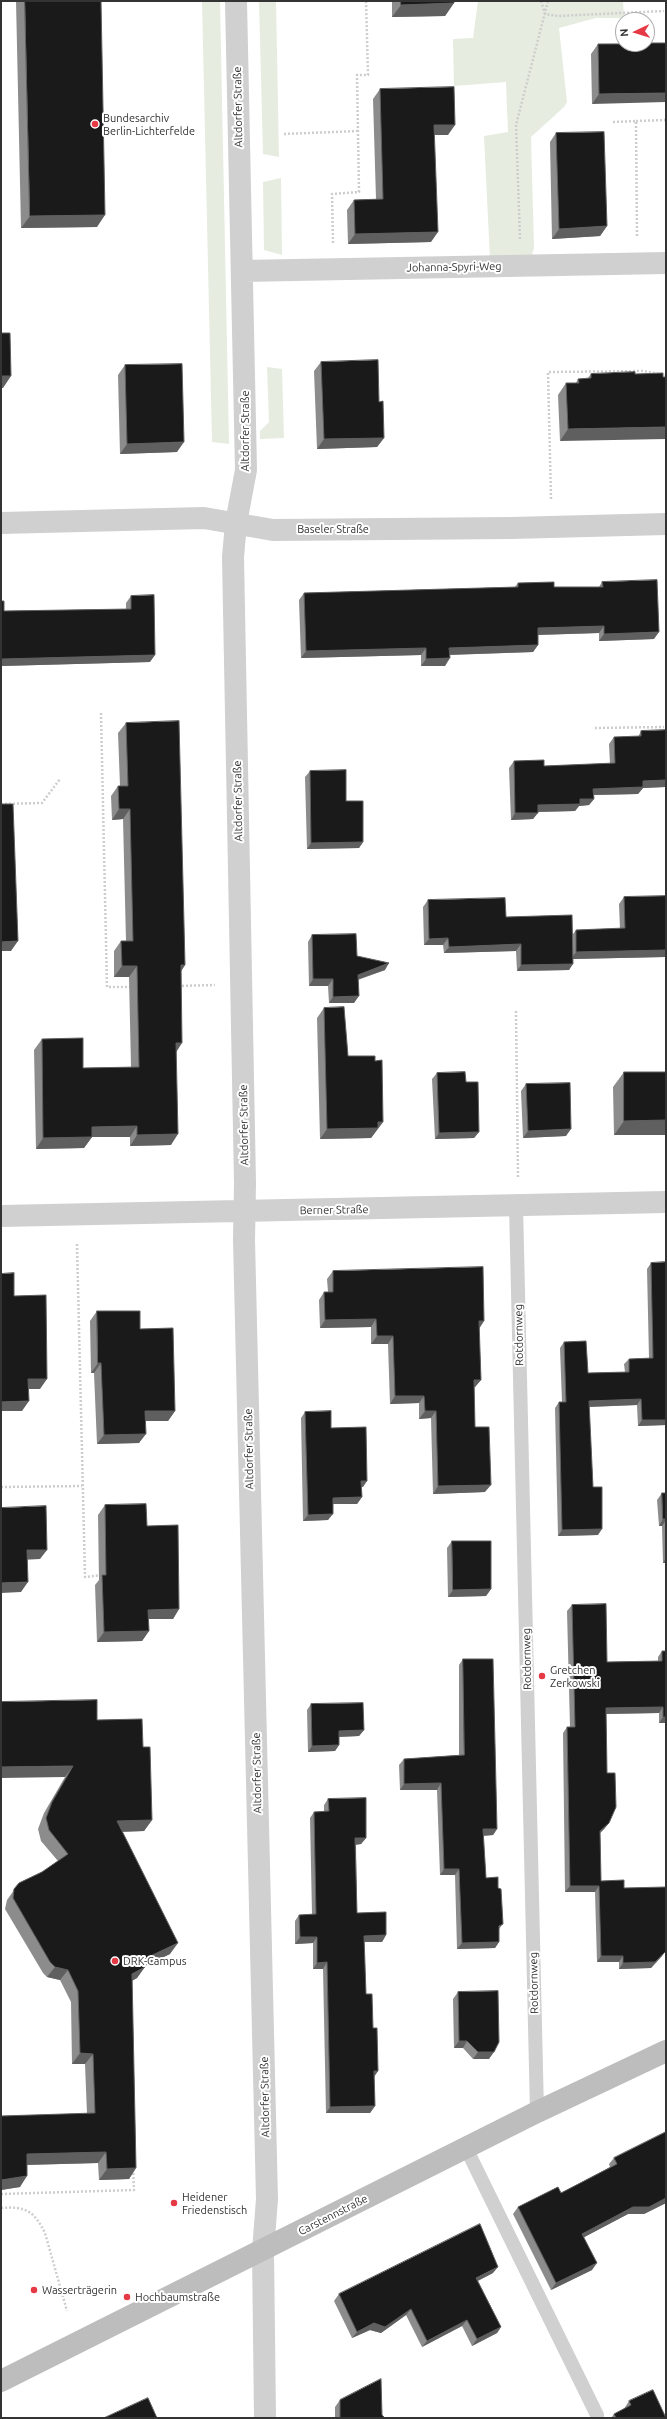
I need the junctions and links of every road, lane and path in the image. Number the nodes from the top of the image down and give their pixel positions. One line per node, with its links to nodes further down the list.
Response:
1 (236, 1): 16 (street, Altdorfer Straße)
2 (366, 1): 10 (path)
3 (541, 1): 6 (path)
4 (548, 1): 6 (path)
5 (664, 11): 6 (path)
6 (545, 14): 14 (path)
7 (666, 120): 8 (path)
8 (636, 121): 9 (path); 12 (path)
9 (613, 122)
10 (358, 131): 11 (path); 15 (path)
11 (284, 134)
12 (637, 263): 13 (street, Johanna-Spyri-Weg); 14 (street, Johanna-Spyri-Weg)
13 (666, 263)
14 (521, 266): 15 (street, Johanna-Spyri-Weg)
15 (333, 269): 16 (street, Johanna-Spyri-Weg)
16 (242, 271): 20 (street, Altdorfer Straße)
17 (666, 375): 18 (path)
18 (551, 499)
19 (1, 522): 20 (street, Baseler Straße)
20 (236, 523): 21 (street, Baseler Straße); 34 (street, Altdorfer Straße)
21 (666, 524)
22 (101, 713): 29 (path)
23 (664, 727): 24 (path)
24 (595, 728)
25 (60, 779): 26 (path)
26 (1, 804)
27 (216, 985): 28 (path)
28 (177, 986)
29 (138, 987)
30 (516, 1011): 31 (path)
31 (518, 1177)
32 (666, 1202): 33 (street, Berner Straße)
33 (516, 1205): 34 (street, Berner Straße); 41 (lane, Rotdornweg)
34 (244, 1212): 35 (street, Berner Straße); 46 (street, Altdorfer Straße)
35 (1, 1216)
36 (77, 1244): 37 (path)
37 (82, 1486): 38 (path); 39 (path)
38 (1, 1487)
39 (104, 1575)
40 (666, 2051): 41 (street, Carstennstraße)
41 (537, 2112): 42 (street, Carstennstraße)
42 (466, 2148): 46 (street, Carstennstraße); 49 (lane)
43 (133, 2166): 44 (path)
44 (1, 2194)
45 (1, 2208): 47 (path)
46 (263, 2251): 48 (street, Carstennstraße); 50 (street)
47 (67, 2311)
48 (1, 2381)
49 (597, 2415)
50 (265, 2418)

